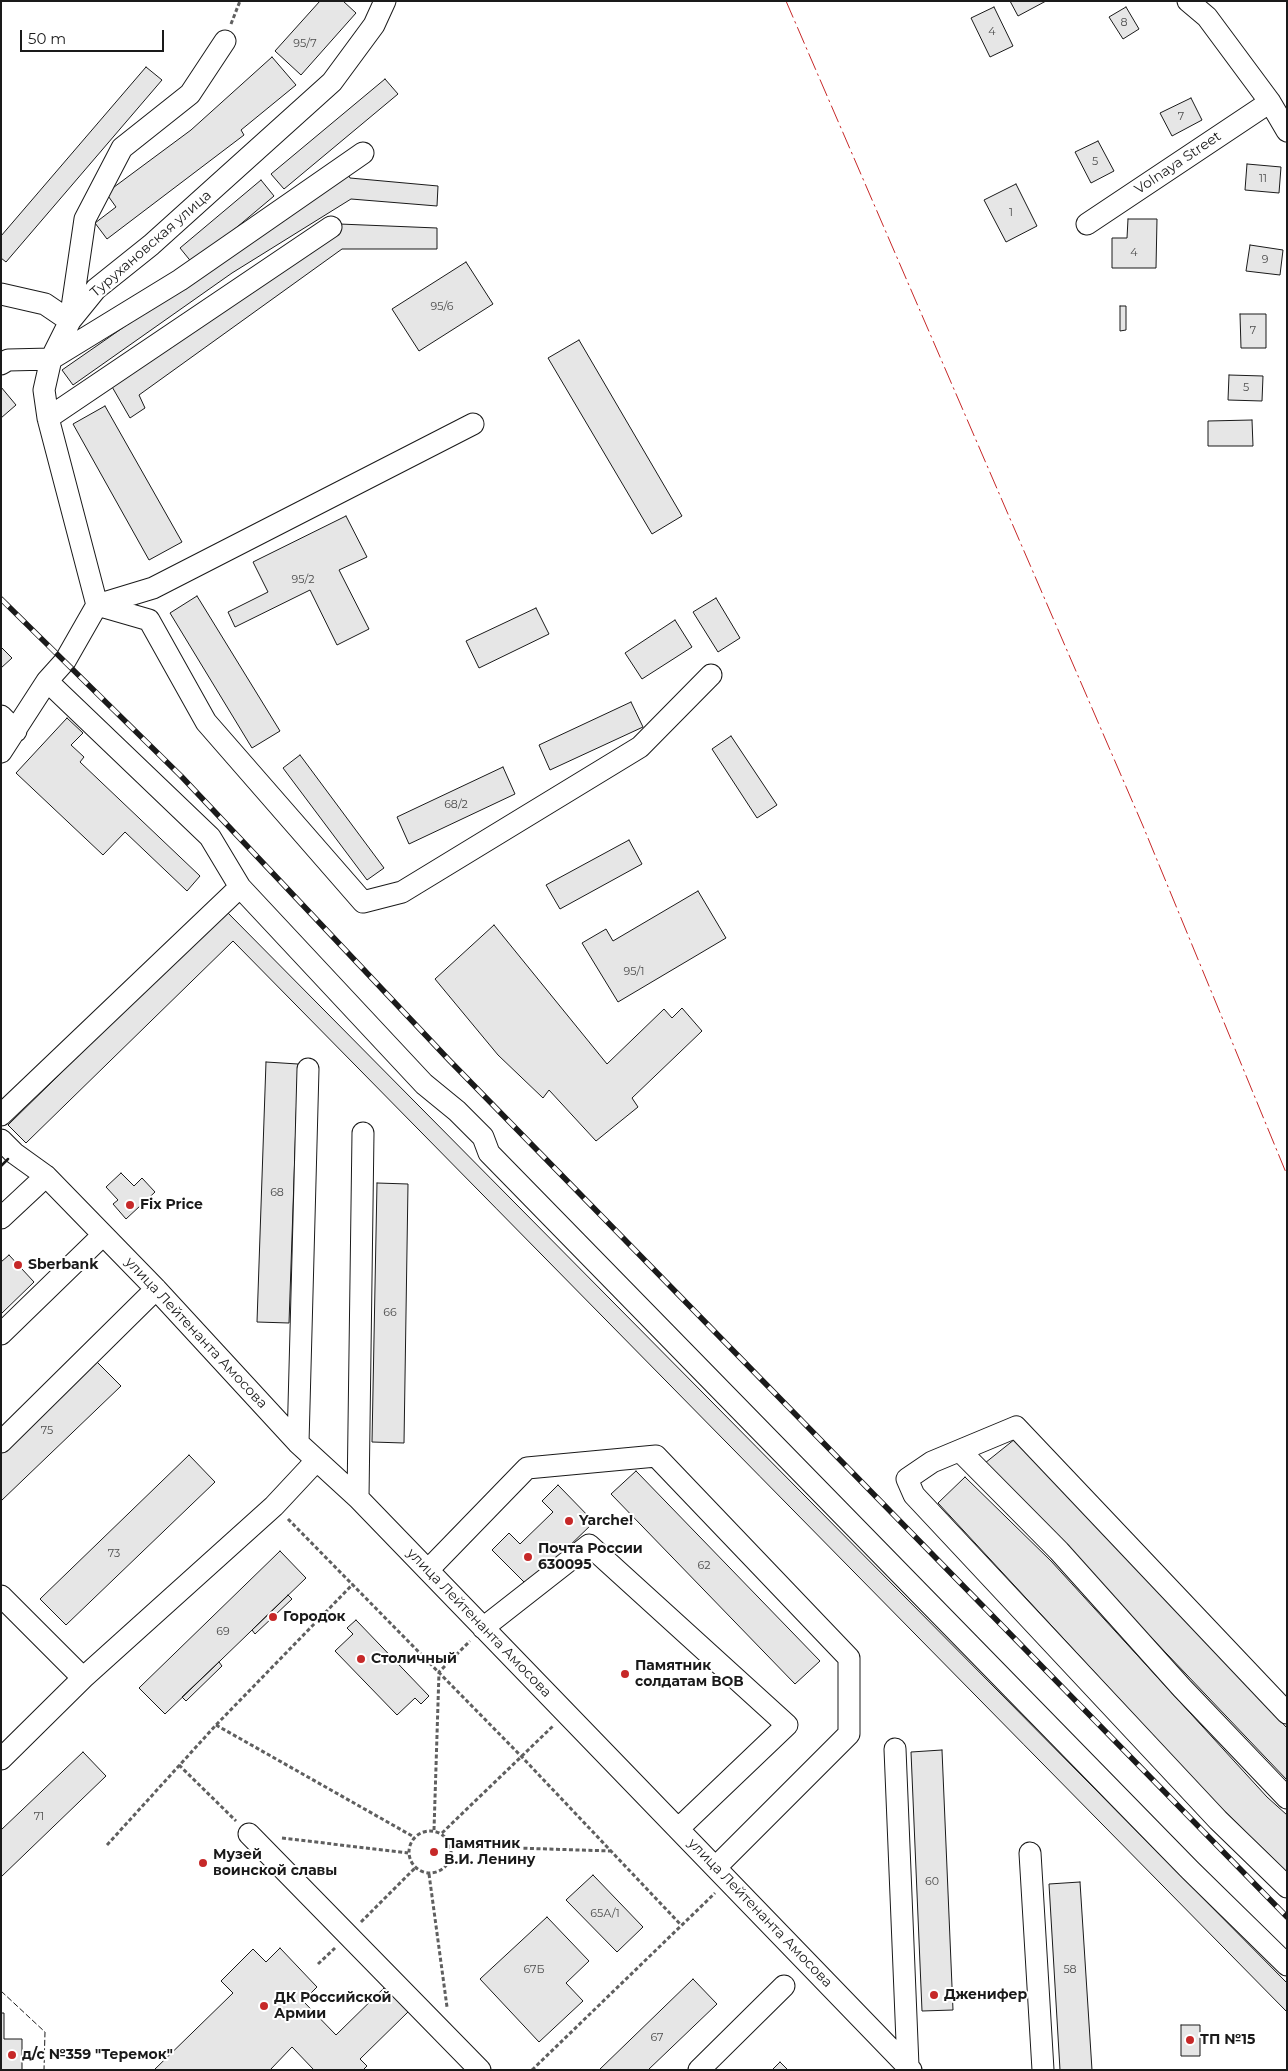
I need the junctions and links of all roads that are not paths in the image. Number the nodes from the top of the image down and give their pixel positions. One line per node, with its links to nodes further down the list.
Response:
1 (385, 1): 10 (street, Турухановская улица)
2 (1188, 1): 4 (street)
3 (225, 41): 10 (street)
4 (1270, 102): 5 (street); 7 (street, Volnaya Street)
5 (1287, 131)
6 (363, 153): 11 (street)
7 (1087, 224)
8 (331, 227): 13 (street)
9 (1, 294): 10 (street)
10 (70, 321): 11 (street, Турухановская улица)
11 (51, 359): 12 (street); 13 (street, Турухановская улица)
12 (1, 364)
13 (48, 418): 15 (street, Турухановская улица)
14 (473, 424): 15 (street)
15 (97, 605): 16 (street); 17 (street)
16 (711, 675)
17 (47, 681): 19 (street); 21 (street)
18 (1, 716): 19 (street)
19 (16, 731): 20 (street)
20 (1, 752)
21 (240, 887): 23 (street); 49 (street)
22 (308, 1069): 32 (street)
23 (1, 1115)
24 (363, 1134): 35 (street)
25 (1, 1140): 26 (street, улица Лейтенанта Амосова)
26 (46, 1176): 27 (street); 28 (street, улица Лейтенанта Амосова)
27 (1, 1218)
28 (103, 1234): 29 (street, улица Лейтенанта Амосова); 30 (street)
29 (156, 1289): 31 (street); 32 (street, улица Лейтенанта Амосова)
30 (1, 1334)
31 (1, 1442)
32 (298, 1443): 34 (street, улица Лейтенанта Амосова)
33 (960, 1451): 40 (street); 43 (street); 48 (street)
34 (316, 1461): 35 (street, улица Лейтенанта Амосова); 39 (street)
35 (358, 1498): 36 (street, улица Лейтенанта Амосова)
36 (428, 1570): 38 (street, улица Лейтенанта Амосова); 47 (street)
37 (1, 1596): 39 (street)
38 (483, 1628): 44 (street, улица Лейтенанта Амосова); 44 (street)
39 (83, 1678): 42 (street)
40 (1287, 1713)
41 (895, 1748): 51 (street)
42 (1, 1759)
43 (1287, 1798)
44 (678, 1829): 47 (street, улица Лейтенанта Амосова)
45 (249, 1834): 52 (street)
46 (1030, 1852): 54 (street)
47 (722, 1874): 51 (street, улица Лейтенанта Амосова)
48 (1287, 1887)
49 (1287, 1965)
50 (784, 1986): 53 (street)
51 (910, 2068)
52 (480, 2070)
53 (699, 2070)
54 (1043, 2070)

